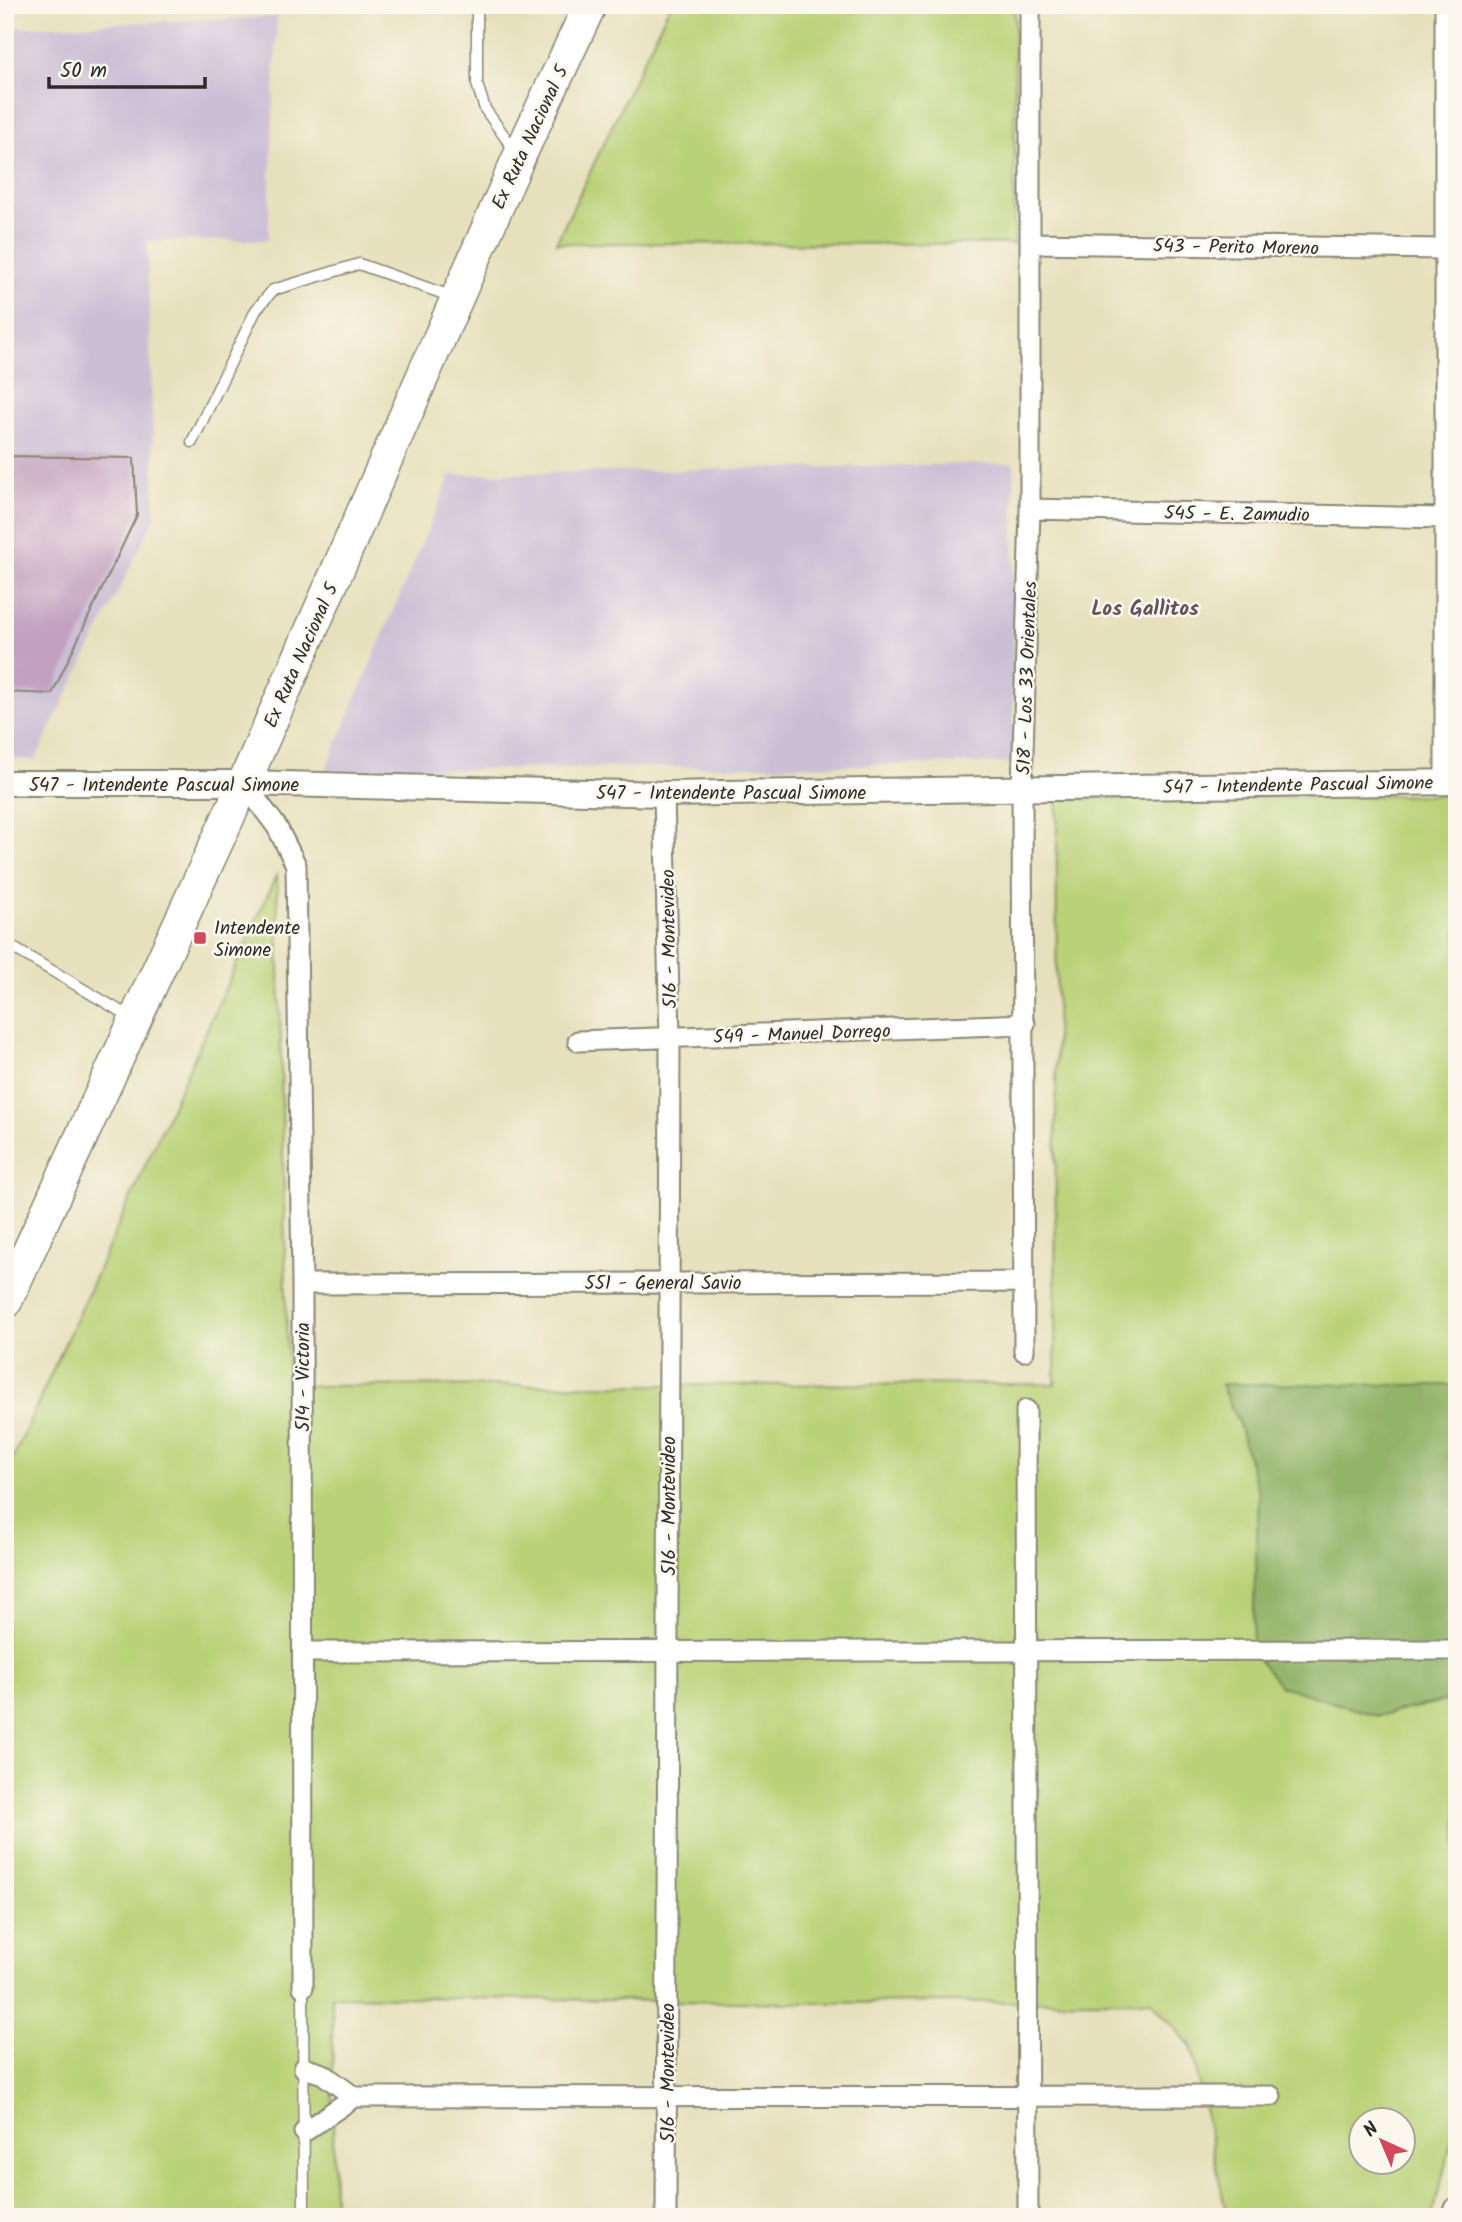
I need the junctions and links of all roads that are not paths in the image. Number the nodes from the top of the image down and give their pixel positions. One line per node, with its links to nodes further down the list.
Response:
1 (477, 5): 5 (lane)
2 (590, 5): 5 (main road, Ex Ruta Nacional 5)
3 (1030, 5): 6 (street, 518 - Los 33 Orientales)
4 (1445, 5): 7 (street)
5 (519, 157): 8 (main road, Ex Ruta Nacional 5)
6 (1030, 243): 7 (street, 543 - Perito Moreno); 10 (street, 518 - Los 33 Orientales)
7 (1443, 249): 11 (street)
8 (457, 298): 9 (lane); 14 (main road, Ex Ruta Nacional 5)
9 (192, 442)
10 (1030, 509): 11 (street, 545 - E. Zamudio); 15 (street, 518 - Los 33 Orientales)
11 (1444, 518): 12 (street)
12 (1451, 782): 15 (street, 547 - Intendente Pascual Simone)
13 (5, 783): 14 (street, 547 - Intendente Pascual Simone)
14 (244, 783): 16 (street, 547 - Intendente Pascual Simone); 18 (main road, Ex Ruta Nacional 5); 24 (street, 514 - Victoria)
15 (1023, 789): 16 (street, 547 - Intendente Pascual Simone); 19 (street, 518 - Los 33 Orientales)
16 (664, 794): 20 (street, 516 - Montevideo)
17 (5, 943): 18 (lane)
18 (135, 1020): 25 (main road, Ex Ruta Nacional 5)
19 (1025, 1024): 20 (street, 549 - Manuel Dorrego); 23 (street, 518 - Los 33 Orientales)
20 (670, 1038): 21 (street, 549 - Manuel Dorrego); 22 (street, 516 - Montevideo)
21 (578, 1041)
22 (669, 1282): 23 (street, 551 - General Savio); 24 (street, 551 - General Savio); 29 (street, 516 - Montevideo)
23 (1023, 1282): 26 (street, 518 - Los 33 Orientales)
24 (302, 1284): 31 (street, 514 - Victoria)
25 (5, 1303)
26 (1024, 1351)
27 (1026, 1410): 30 (street)
28 (1457, 1650): 30 (street)
29 (668, 1651): 30 (street); 31 (street); 37 (street, 516 - Montevideo)
30 (1027, 1651): 34 (street)
31 (303, 1652): 32 (street, 514 - Victoria)
32 (303, 1987): 33 (lane)
33 (303, 2068): 36 (street); 38 (lane)
34 (1028, 2096): 35 (street); 37 (street); 42 (street)
35 (1271, 2096)
36 (354, 2097): 37 (street); 38 (street)
37 (667, 2097): 41 (street, 516 - Montevideo)
38 (304, 2132): 40 (lane)
39 (1457, 2210): 43 (street)
40 (304, 2217)
41 (667, 2217)
42 (1028, 2217)
43 (1455, 2217)

